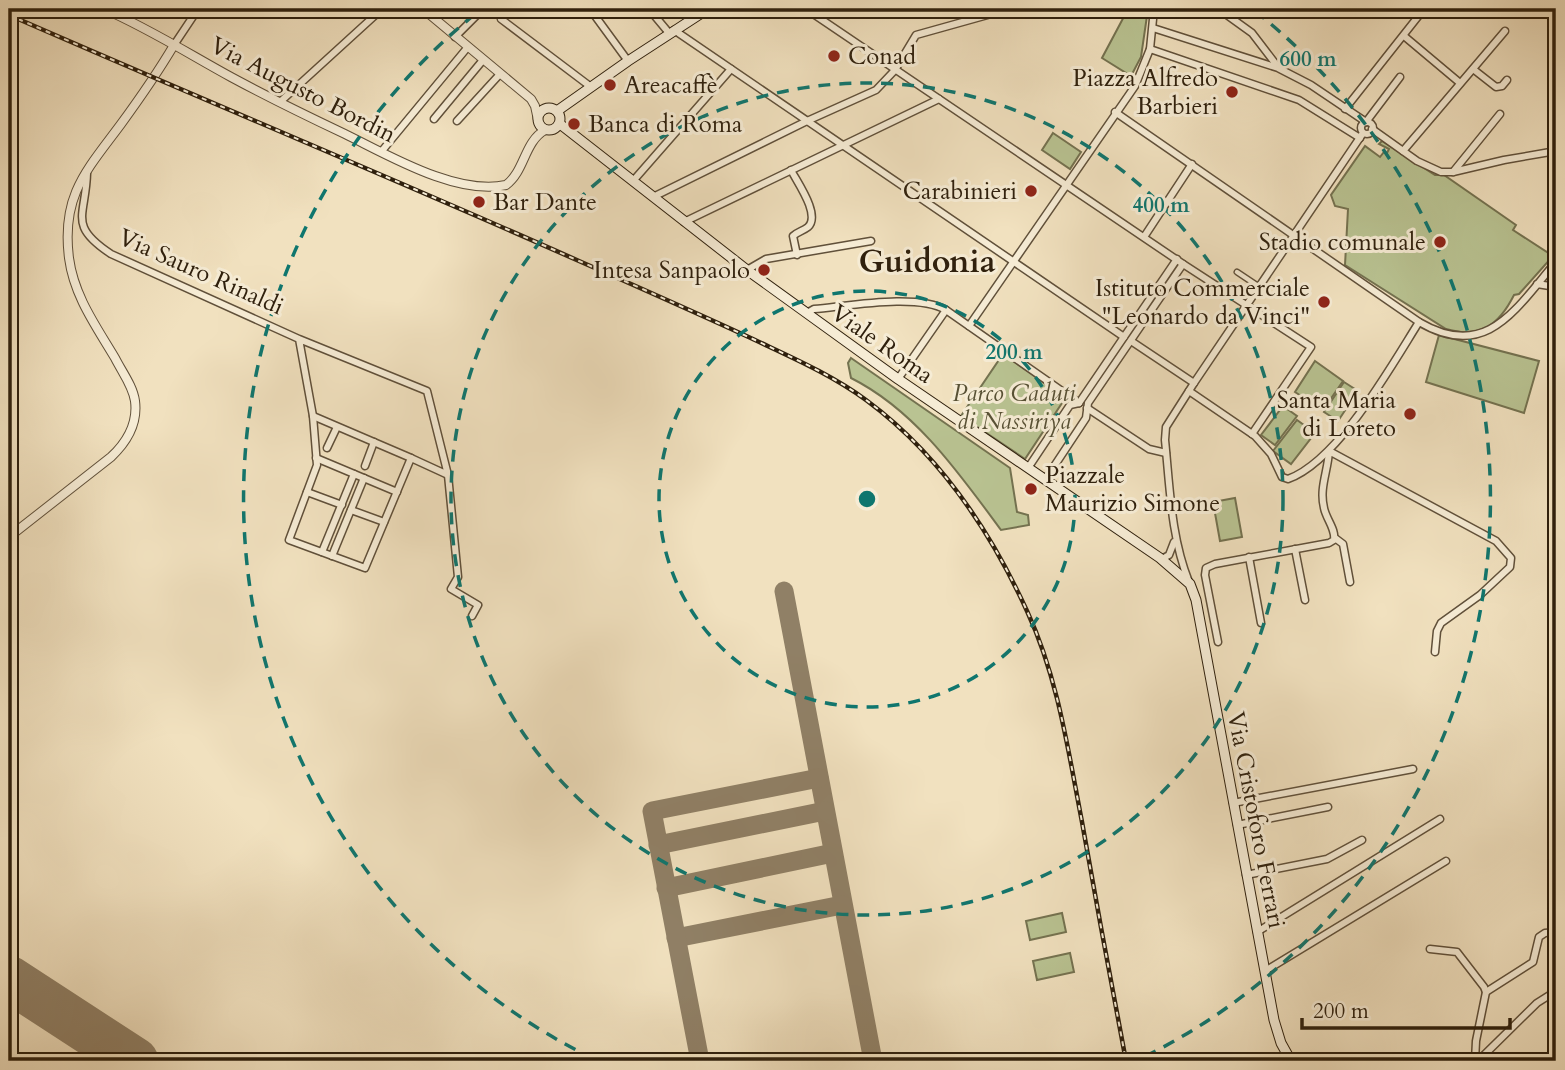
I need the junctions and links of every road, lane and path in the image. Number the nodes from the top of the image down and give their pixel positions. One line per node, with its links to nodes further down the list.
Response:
1 (104, 9): 20 (street, Via Augusto Bordin)
2 (198, 9): 20 (street)
3 (382, 9): 35 (street)
4 (423, 9): 19 (street)
5 (483, 9): 19 (street)
6 (590, 9): 24 (street)
7 (649, 9): 16 (street)
8 (708, 9): 16 (main road)
9 (806, 9): 28 (street)
10 (1009, 9): 28 (street)
11 (1154, 9): 15 (street)
12 (1245, 9): 25 (street)
13 (1424, 9): 18 (street)
14 (500, 19): 33 (street)
15 (1153, 28): 22 (street); 25 (street)
16 (672, 31): 24 (main road); 26 (street)
17 (1505, 32): 27 (street)
18 (1404, 36): 32 (street); 36 (street)
19 (455, 37): 21 (street)
20 (174, 45): 35 (street, Via Augusto Bordin); 55 (street)
21 (467, 48): 23 (street); 53 (street)
22 (1150, 49): 38 (street); 48 (street)
23 (483, 60): 29 (street); 40 (street)
24 (628, 61): 33 (main road)
25 (1278, 68): 36 (street)
26 (731, 69): 43 (street); 58 (street)
27 (1473, 69): 31 (street); 32 (street)
28 (895, 70): 34 (street); 43 (street)
29 (500, 74): 41 (street); 42 (street)
30 (1400, 77): 44 (street)
31 (1507, 80)
32 (1460, 83): 51 (street)
33 (591, 87): 37 (main road)
34 (939, 99): 50 (street); 59 (street)
35 (280, 102): 53 (street, Via Augusto Bordin)
36 (1345, 108): 44 (street)
37 (558, 111): 42 (main road); 45 (main road)
38 (1115, 112): 54 (street); 59 (street)
39 (1500, 114): 57 (street)
40 (434, 119)
41 (457, 121)
42 (538, 121): 47 (main road); 49 (street)
43 (807, 121): 50 (street); 60 (street)
44 (1366, 122): 46 (street); 48 (street)
45 (560, 124): 47 (main road); 58 (main road, Viale Roma)
46 (1372, 129): 48 (street); 51 (street)
47 (545, 130): 49 (street)
48 (1362, 135): 62 (street)
49 (536, 136): 53 (street, Via Augusto Bordin)
50 (843, 145): 56 (street); 67 (street)
51 (1403, 150): 57 (street)
52 (1556, 151): 57 (street)
53 (381, 152)
54 (1192, 164): 62 (street); 63 (street)
55 (87, 168): 80 (street, Via Sauro Rinaldi); 107 (street)
56 (790, 170): 61 (street); 66 (street)
57 (1453, 172)
58 (633, 181): 60 (main road, Viale Roma)
59 (1067, 184): 63 (street); 67 (street)
60 (653, 197): 61 (main road, Viale Roma)
61 (684, 222): 70 (main road, Viale Roma)
62 (1293, 235): 73 (street); 78 (street)
63 (1144, 237): 68 (street)
64 (871, 241): 66 (street)
65 (1182, 252): 68 (street)
66 (797, 255): 70 (street)
67 (1014, 261): 79 (street); 81 (street)
68 (1179, 261): 75 (street); 81 (street)
69 (1556, 262): 72 (street)
70 (747, 270): 77 (main road, Viale Roma)
71 (1237, 272): 73 (street)
72 (1537, 284): 74 (street); 78 (street)
73 (1258, 286): 75 (street)
74 (1556, 287)
75 (1246, 305): 83 (street); 89 (street)
76 (946, 310): 77 (street); 79 (street); 82 (street)
77 (807, 313): 82 (main road, Viale Roma)
78 (1419, 322): 92 (street)
79 (969, 326): 85 (street)
80 (299, 339): 87 (street); 99 (street, Via Sauro Rinaldi)
81 (1128, 339): 83 (street); 85 (street); 86 (street)
82 (898, 379): 97 (main road, Viale Roma)
83 (1194, 383): 84 (street)
84 (1189, 391): 89 (street); 93 (street)
85 (1079, 403): 97 (street)
86 (1087, 408): 93 (street); 101 (street)
87 (313, 416): 88 (street); 94 (street)
88 (337, 426): 90 (street); 91 (street)
89 (1252, 434): 92 (street)
90 (374, 442): 95 (street); 96 (street)
91 (327, 448)
92 (1329, 452): 109 (street); 121 (street)
93 (1166, 453): 108 (street)
94 (316, 458): 98 (street); 102 (street)
95 (411, 458): 99 (street); 103 (street)
96 (365, 466)
97 (1028, 467): 101 (main road, Viale Roma)
98 (354, 474): 100 (street); 104 (street)
99 (448, 475): 118 (street)
100 (364, 478): 103 (street); 105 (street)
101 (1045, 480): 114 (main road, Viale Roma)
102 (307, 492): 104 (street); 111 (street)
103 (397, 492): 106 (street)
104 (342, 505): 111 (street)
105 (351, 510): 106 (street); 112 (street)
106 (384, 522): 112 (street)
107 (9, 537)
108 (1175, 537): 114 (street); 116 (street)
109 (1335, 538): 110 (street); 115 (street)
110 (1295, 549): 113 (street); 117 (street)
111 (322, 552): 112 (street)
112 (332, 556)
113 (1250, 557): 119 (street); 120 (street)
114 (1162, 559): 116 (main road, Viale Roma)
115 (1350, 582)
116 (1190, 584): 123 (main road, Via Cristoforo Ferrari)
117 (1305, 600)
118 (472, 616)
119 (1261, 623)
120 (1218, 642)
121 (1435, 652)
122 (1413, 769): 123 (street)
123 (1233, 803): 126 (main road, Via Cristoforo Ferrari)
124 (1328, 807): 126 (street)
125 (1440, 818): 130 (street)
126 (1237, 825): 129 (main road, Via Cristoforo Ferrari)
127 (1362, 840): 129 (street)
128 (1446, 861): 133 (street)
129 (1246, 875): 130 (main road, Via Cristoforo Ferrari)
130 (1257, 932): 133 (main road, Via Cristoforo Ferrari)
131 (1556, 932): 135 (street)
132 (1430, 949): 135 (street)
133 (1265, 971): 136 (main road, Via Cristoforo Ferrari)
134 (1556, 991): 137 (street)
135 (1486, 992): 137 (street)
136 (1291, 1061)
137 (1476, 1061)

